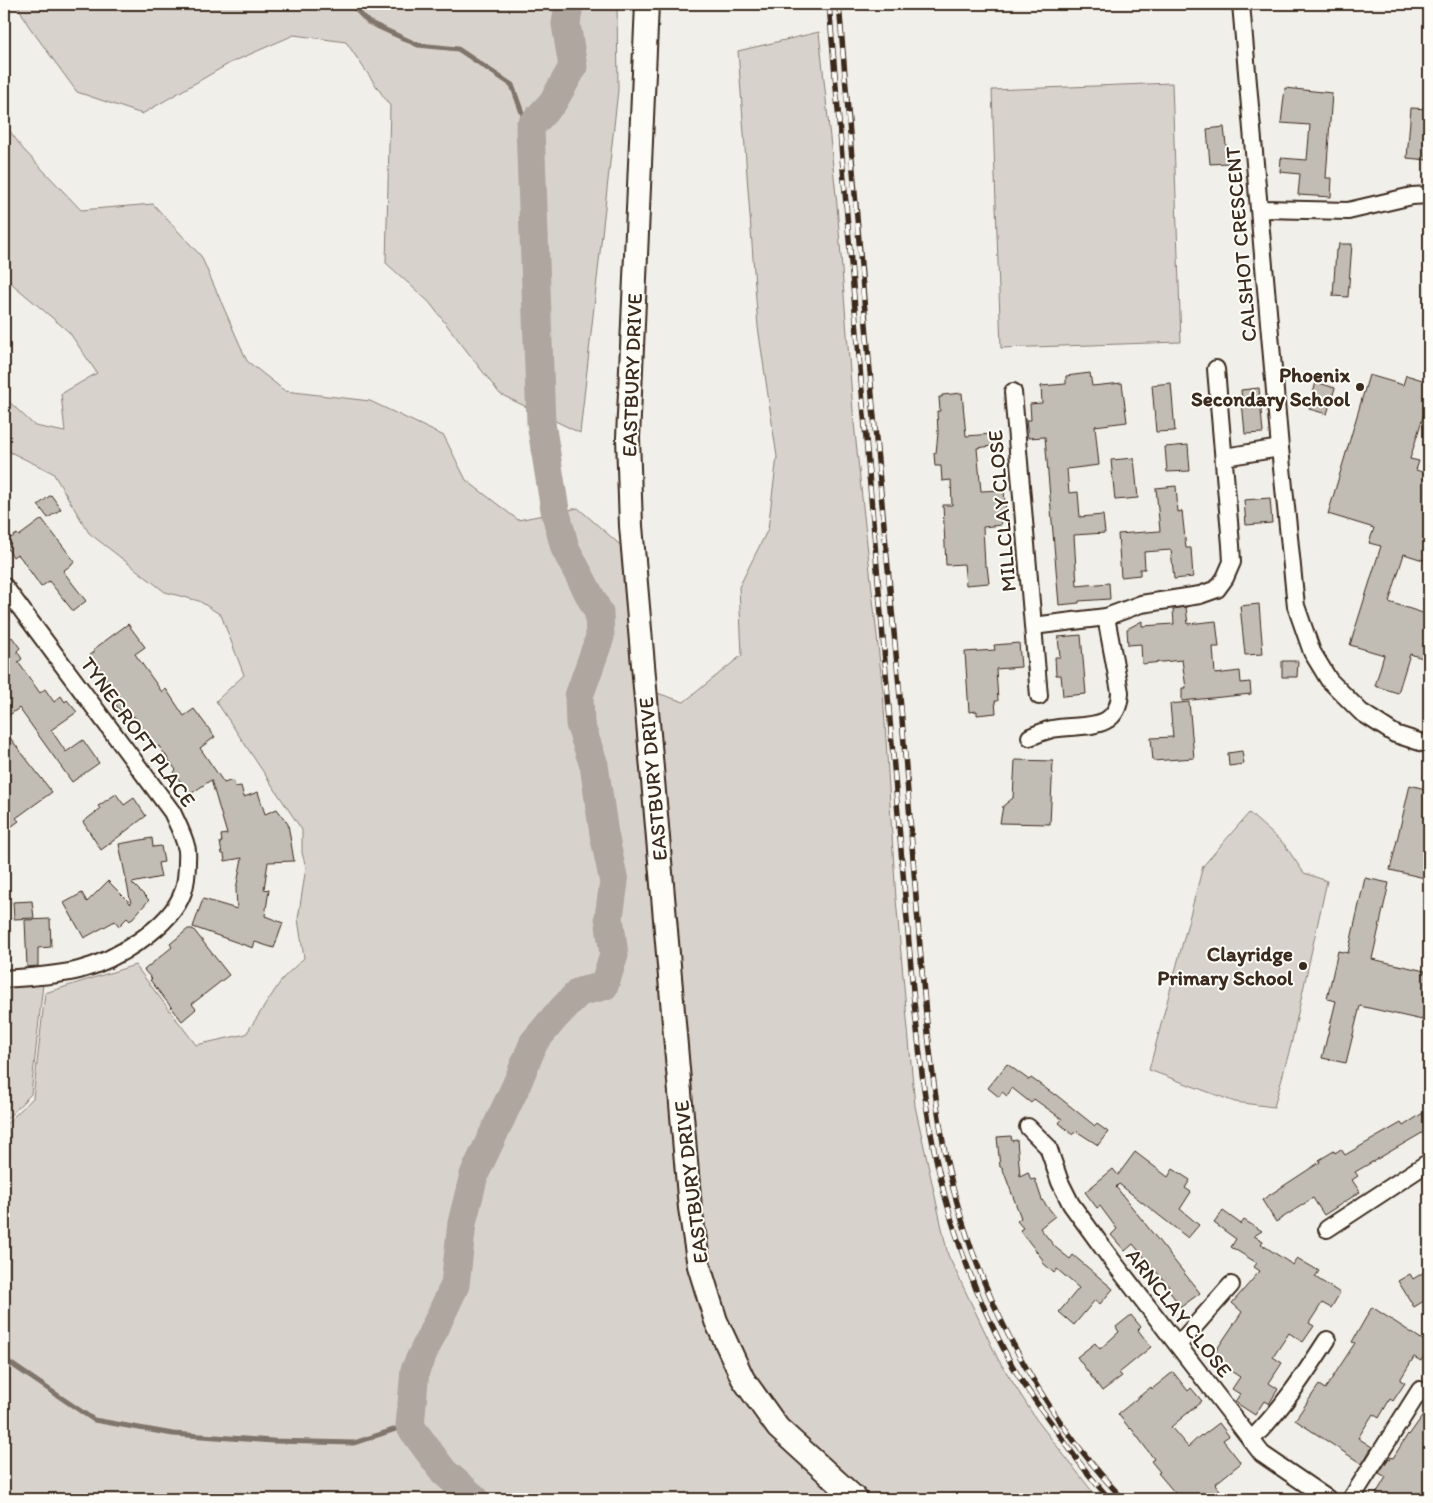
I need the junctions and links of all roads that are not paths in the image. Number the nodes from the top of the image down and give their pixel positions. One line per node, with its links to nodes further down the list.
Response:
1 (647, 4): 24 (street, EASTBURY DRIVE)
2 (1241, 4): 4 (street, CALSHOT CRESCENT)
3 (1429, 195): 4 (street)
4 (1260, 209): 7 (street, CALSHOT CRESCENT)
5 (1216, 369): 8 (street)
6 (1014, 392): 11 (street, MILLCLAY CLOSE)
7 (1280, 448): 8 (street); 14 (street, CALSHOT CRESCENT)
8 (1224, 457): 10 (street)
9 (4, 586): 15 (street, TYNECROFT PLACE)
10 (1106, 617): 11 (street); 13 (street)
11 (1033, 626): 12 (street, MILLCLAY CLOSE)
12 (1039, 696)
13 (1030, 737)
14 (1429, 745)
15 (4, 979)
16 (1028, 1127): 21 (street, ARNCLAY CLOSE)
17 (1429, 1162): 18 (street)
18 (1327, 1229)
19 (1231, 1285): 21 (street)
20 (1327, 1340): 23 (street)
21 (1178, 1345): 23 (street, ARNCLAY CLOSE)
22 (1420, 1390): 26 (street)
23 (1252, 1440): 25 (street, ARNCLAY CLOSE)
24 (856, 1499)
25 (1328, 1499)
26 (1351, 1499)

